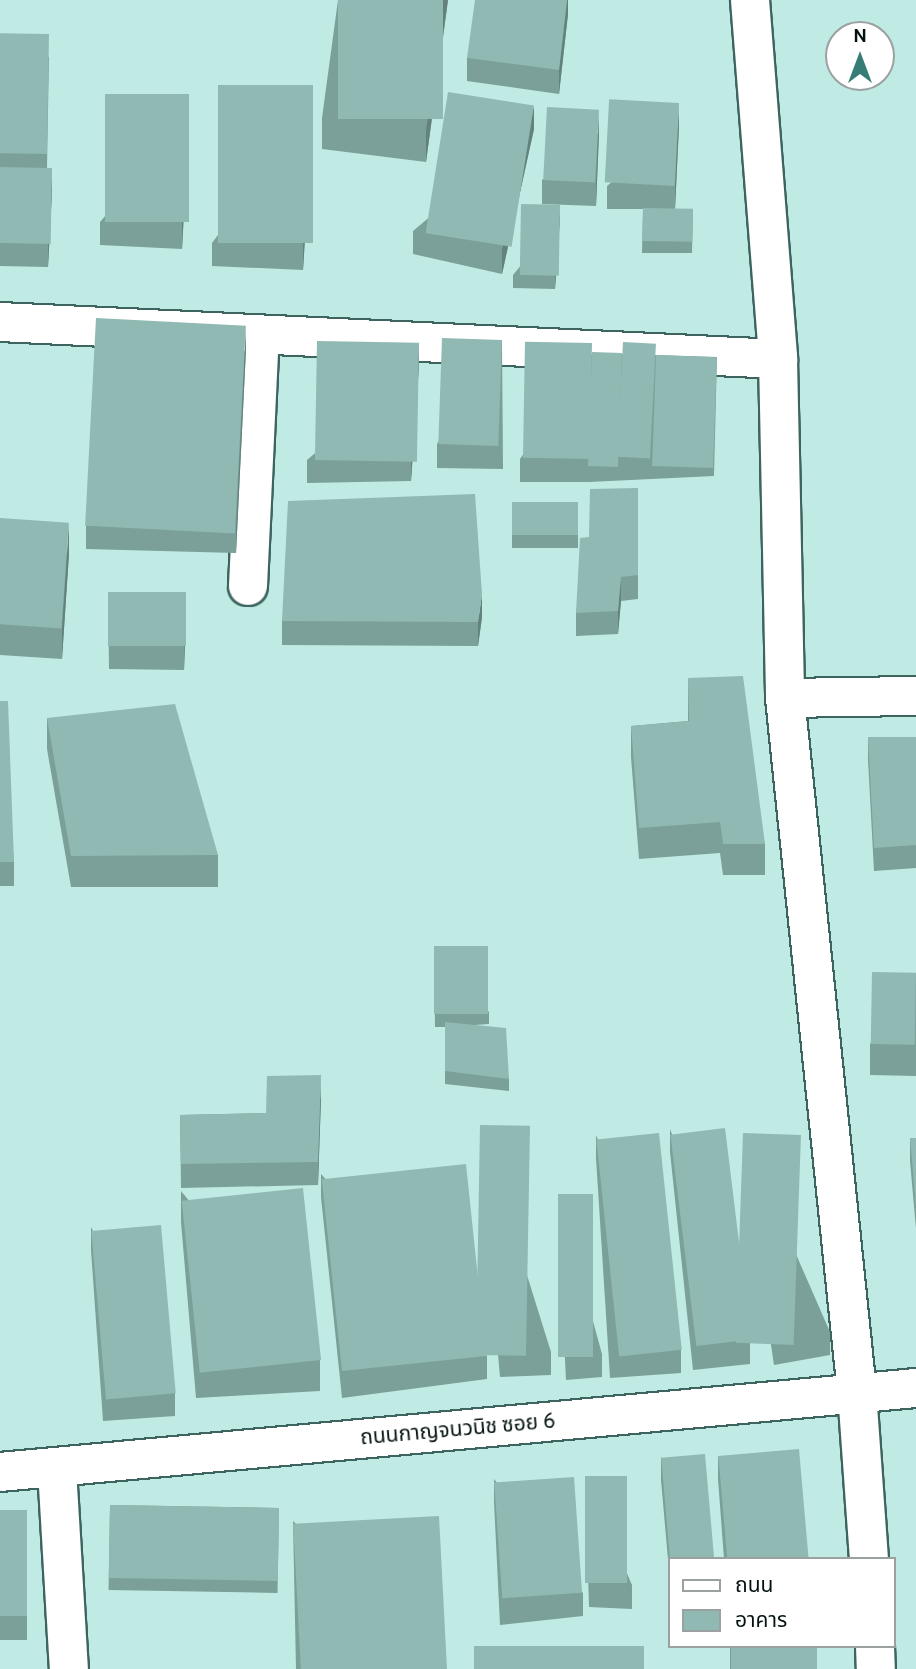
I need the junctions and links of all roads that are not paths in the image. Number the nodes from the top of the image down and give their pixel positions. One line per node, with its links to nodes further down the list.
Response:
1 (750, 0): 4 (street)
2 (0, 322): 3 (street)
3 (260, 335): 4 (street); 5 (street)
4 (778, 359): 7 (street)
5 (248, 586)
6 (916, 696): 7 (street)
7 (785, 698): 9 (street)
8 (916, 1388): 9 (street, ถนนกาญจนวนิช ซอย 6)
9 (857, 1392): 10 (street, ถนนกาญจนวนิช ซอย 6); 12 (street)
10 (57, 1469): 11 (street, ถนนกาญจนวนิช ซอย 6); 14 (street)
11 (0, 1472)
12 (869, 1557)
13 (875, 1648): 15 (street)
14 (69, 1669)
15 (876, 1669)

